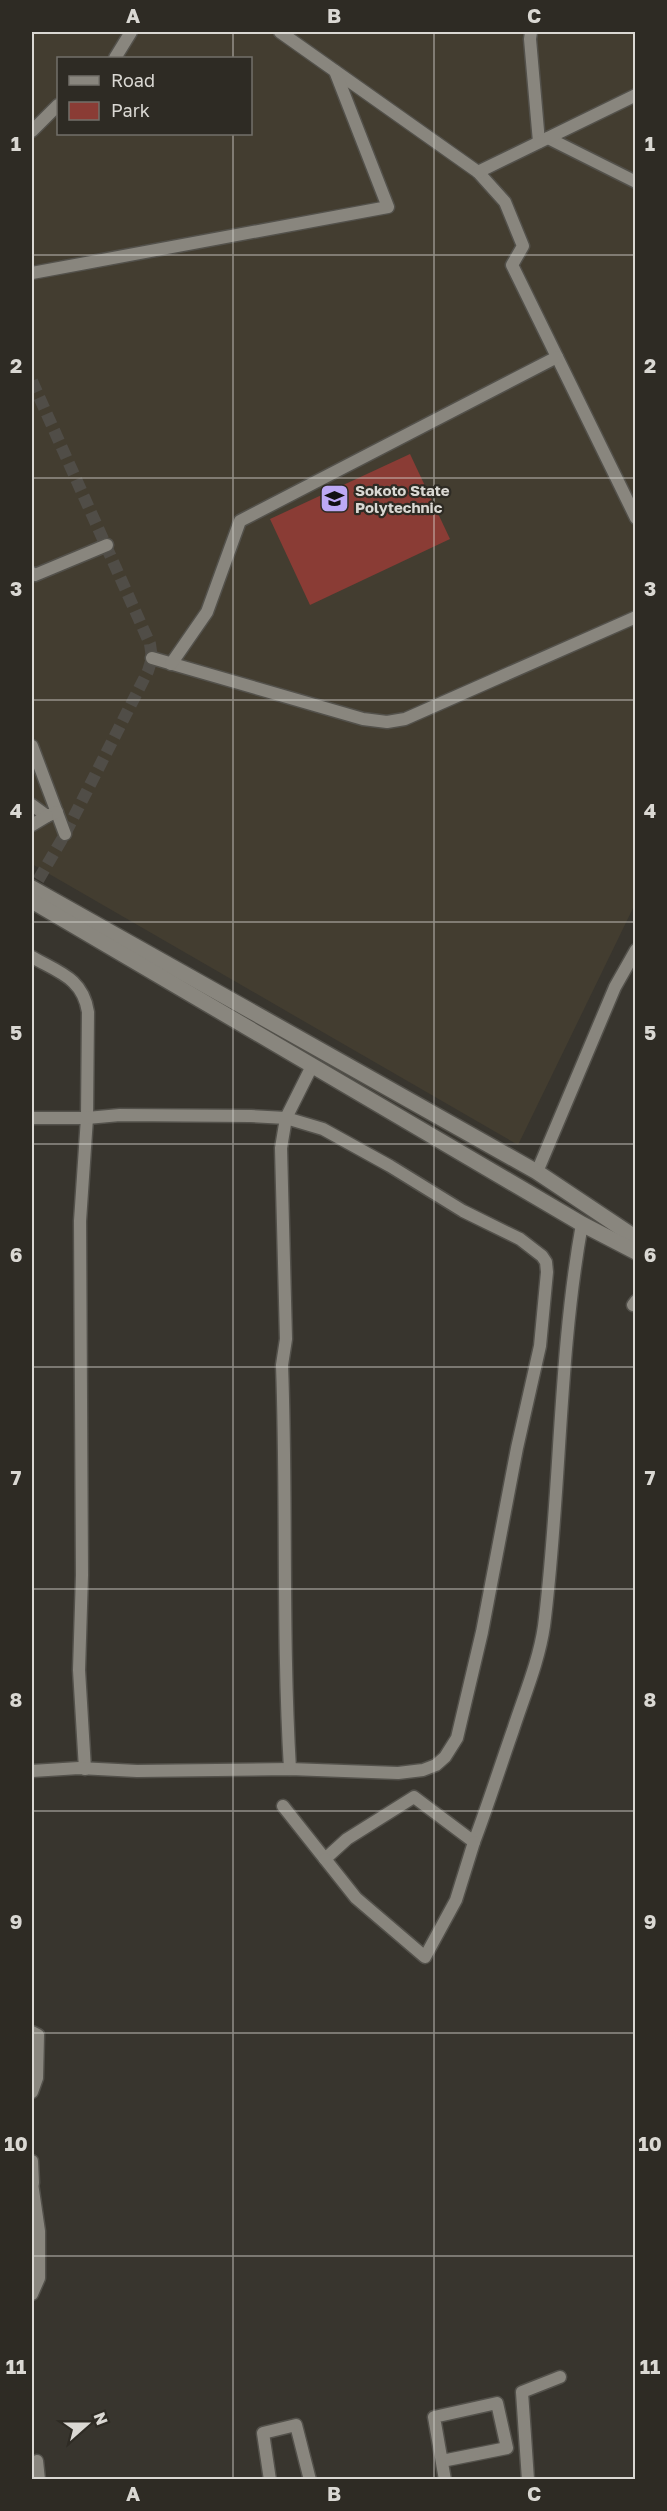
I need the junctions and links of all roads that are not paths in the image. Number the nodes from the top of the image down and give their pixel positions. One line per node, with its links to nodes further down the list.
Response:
1 (131, 32): 4 (street)
2 (280, 32): 5 (street)
3 (531, 32): 9 (street)
4 (116, 57)
5 (335, 71): 10 (street); 12 (street)
6 (636, 95): 9 (street)
7 (57, 106): 8 (street)
8 (32, 130)
9 (543, 140): 10 (street); 11 (street)
10 (478, 172): 13 (street)
11 (636, 182)
12 (32, 273)
13 (557, 357): 14 (street); 19 (street)
14 (636, 518)
15 (107, 545): 16 (street)
16 (32, 573)
17 (636, 616): 19 (street)
18 (152, 658): 19 (street)
19 (171, 663)
20 (32, 746): 22 (street)
21 (32, 805): 22 (street)
22 (52, 814): 23 (street); 24 (street)
23 (32, 825)
24 (65, 834)
25 (32, 888): 33 (street)
26 (32, 902): 29 (street)
27 (636, 950): 33 (street)
28 (32, 957): 31 (street)
29 (312, 1066): 32 (street); 34 (street)
30 (32, 1118): 31 (street)
31 (87, 1118): 32 (street); 37 (street)
32 (286, 1118): 38 (street); 38 (street)
33 (537, 1172): 35 (street)
34 (582, 1224): 36 (street); 41 (street)
35 (636, 1238)
36 (636, 1252)
37 (85, 1769): 38 (street); 39 (street)
38 (290, 1769)
39 (32, 1771)
40 (283, 1806): 42 (street)
41 (474, 1842): 42 (street); 42 (street)
42 (325, 1859)
43 (32, 2032): 44 (street)
44 (32, 2092)
45 (32, 2161): 46 (street)
46 (32, 2183): 47 (street)
47 (32, 2294)
48 (560, 2377): 55 (street)
49 (38, 2461): 51 (street)
50 (442, 2461): 50 (street); 54 (street)
51 (39, 2480)
52 (270, 2480): 53 (street)
53 (309, 2480)
54 (445, 2480)
55 (528, 2480)

